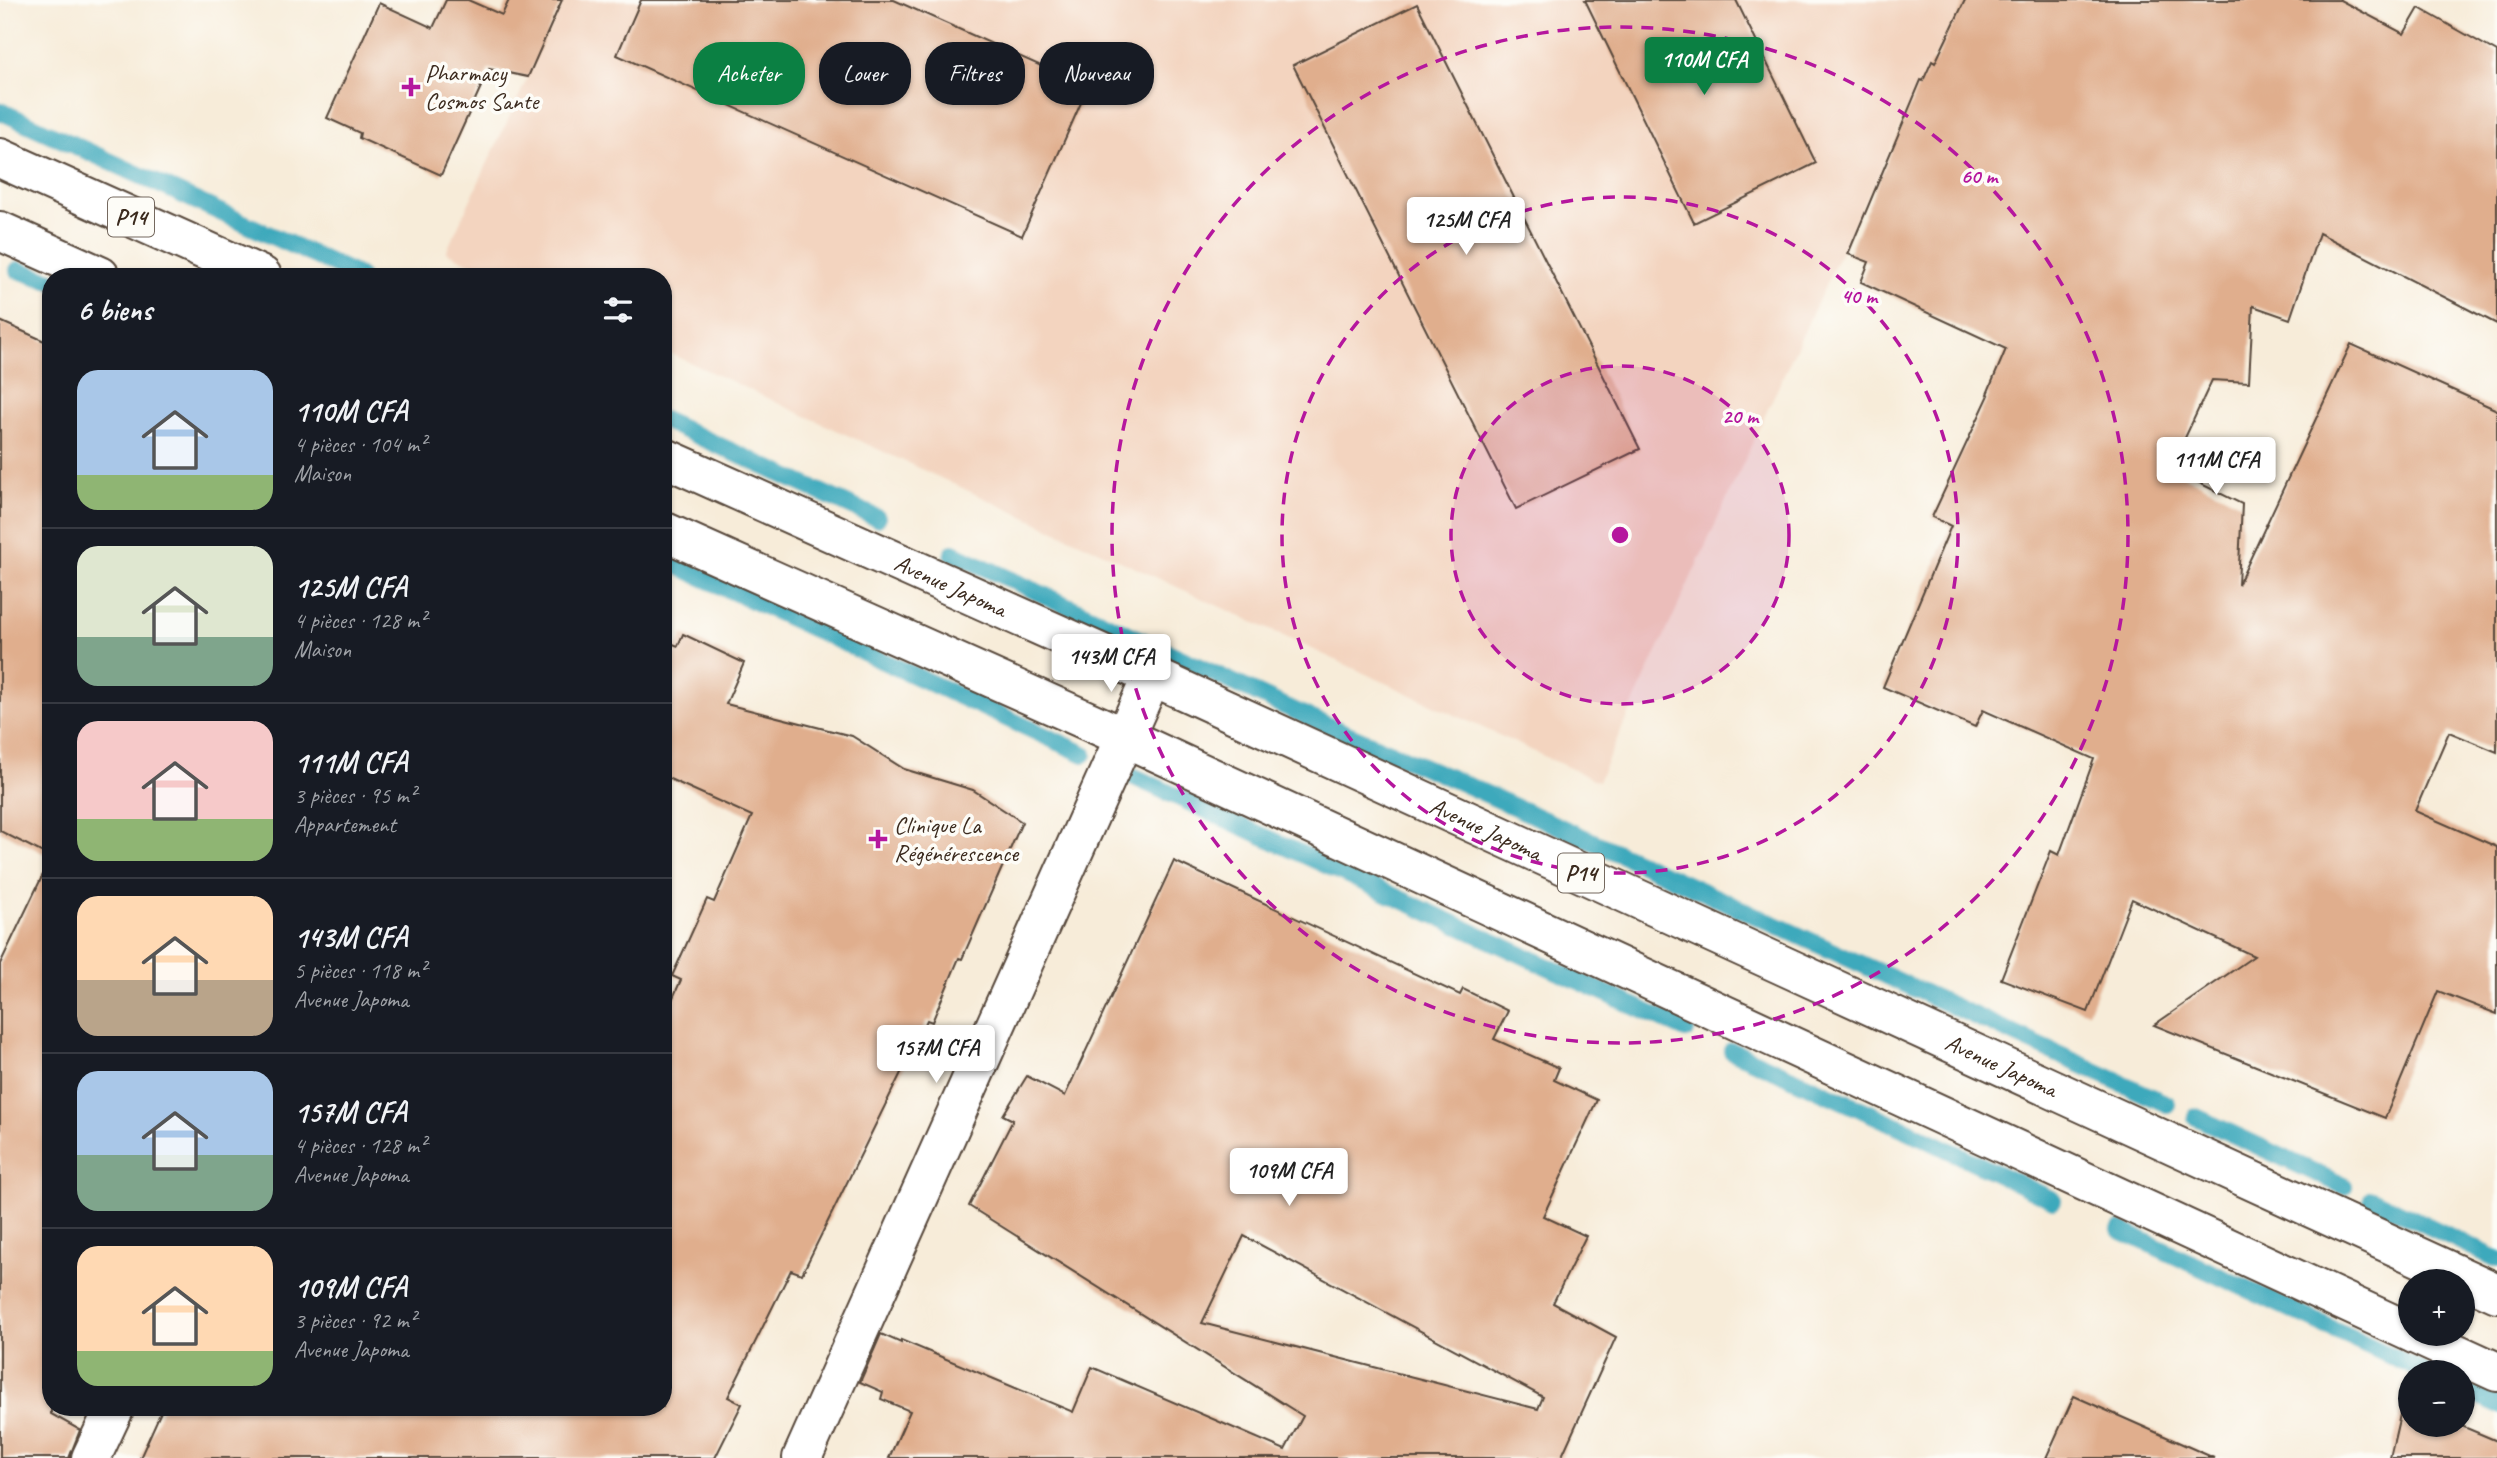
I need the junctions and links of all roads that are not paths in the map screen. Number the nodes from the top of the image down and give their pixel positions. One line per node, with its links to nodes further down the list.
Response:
1 (0, 158): 4 (main road, P14)
2 (2, 236): 3 (main road)
3 (80, 268)
4 (244, 268)
5 (672, 461): 7 (main road, Avenue Japoma / P14)
6 (672, 535): 8 (main road)
7 (1152, 676): 8 (main road); 9 (main road, Avenue Japoma / P14)
8 (1124, 737): 10 (main road); 15 (main road)
9 (2497, 1293)
10 (2398, 1327)
11 (2440, 1346): 12 (main road)
12 (2497, 1373)
13 (111, 1416): 14 (main road)
14 (90, 1458)
15 (802, 1458)

